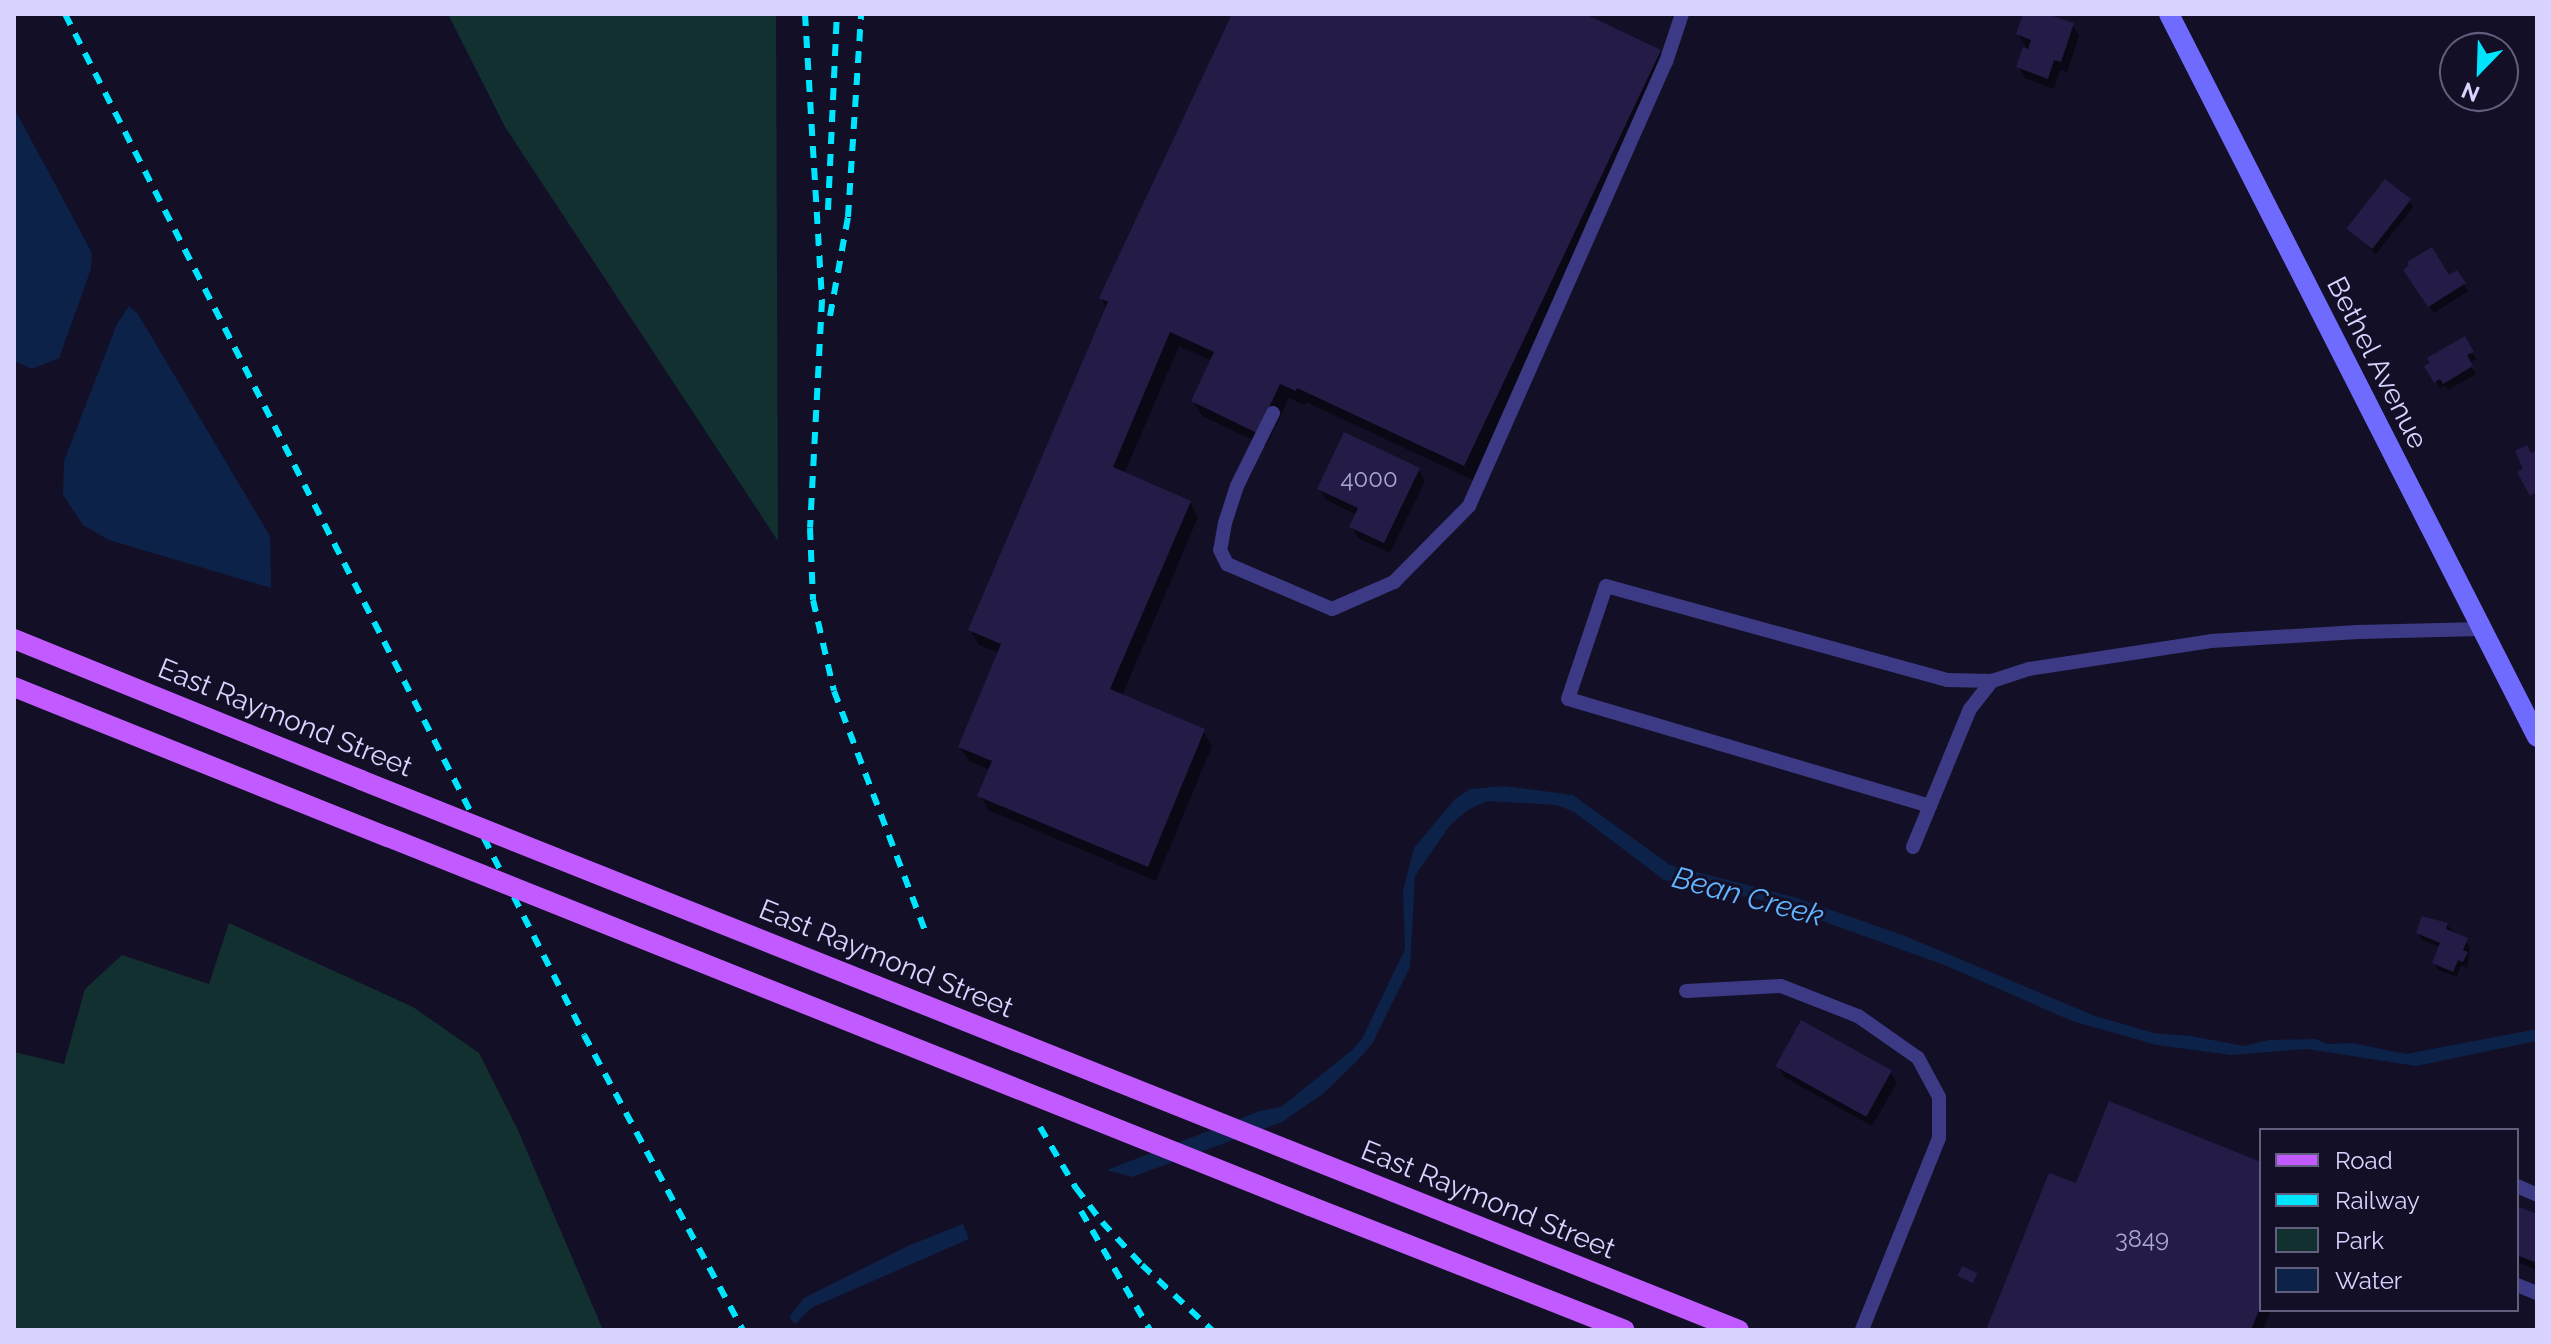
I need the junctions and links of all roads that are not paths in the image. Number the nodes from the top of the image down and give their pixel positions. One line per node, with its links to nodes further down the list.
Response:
1 (1682, 14): 3 (lane)
2 (2169, 14): 4 (street, Bethel Avenue)
3 (1273, 413)
4 (2481, 629): 6 (lane); 8 (street, Bethel Avenue)
5 (14, 639): 13 (main road, East Raymond Street, bridge)
6 (1992, 681): 9 (lane); 9 (lane)
7 (14, 687): 12 (main road, bridge)
8 (2537, 737)
9 (1930, 806): 10 (lane)
10 (1913, 847)
11 (1686, 991): 14 (lane)
12 (1624, 1330)
13 (1739, 1330)
14 (1862, 1330)

